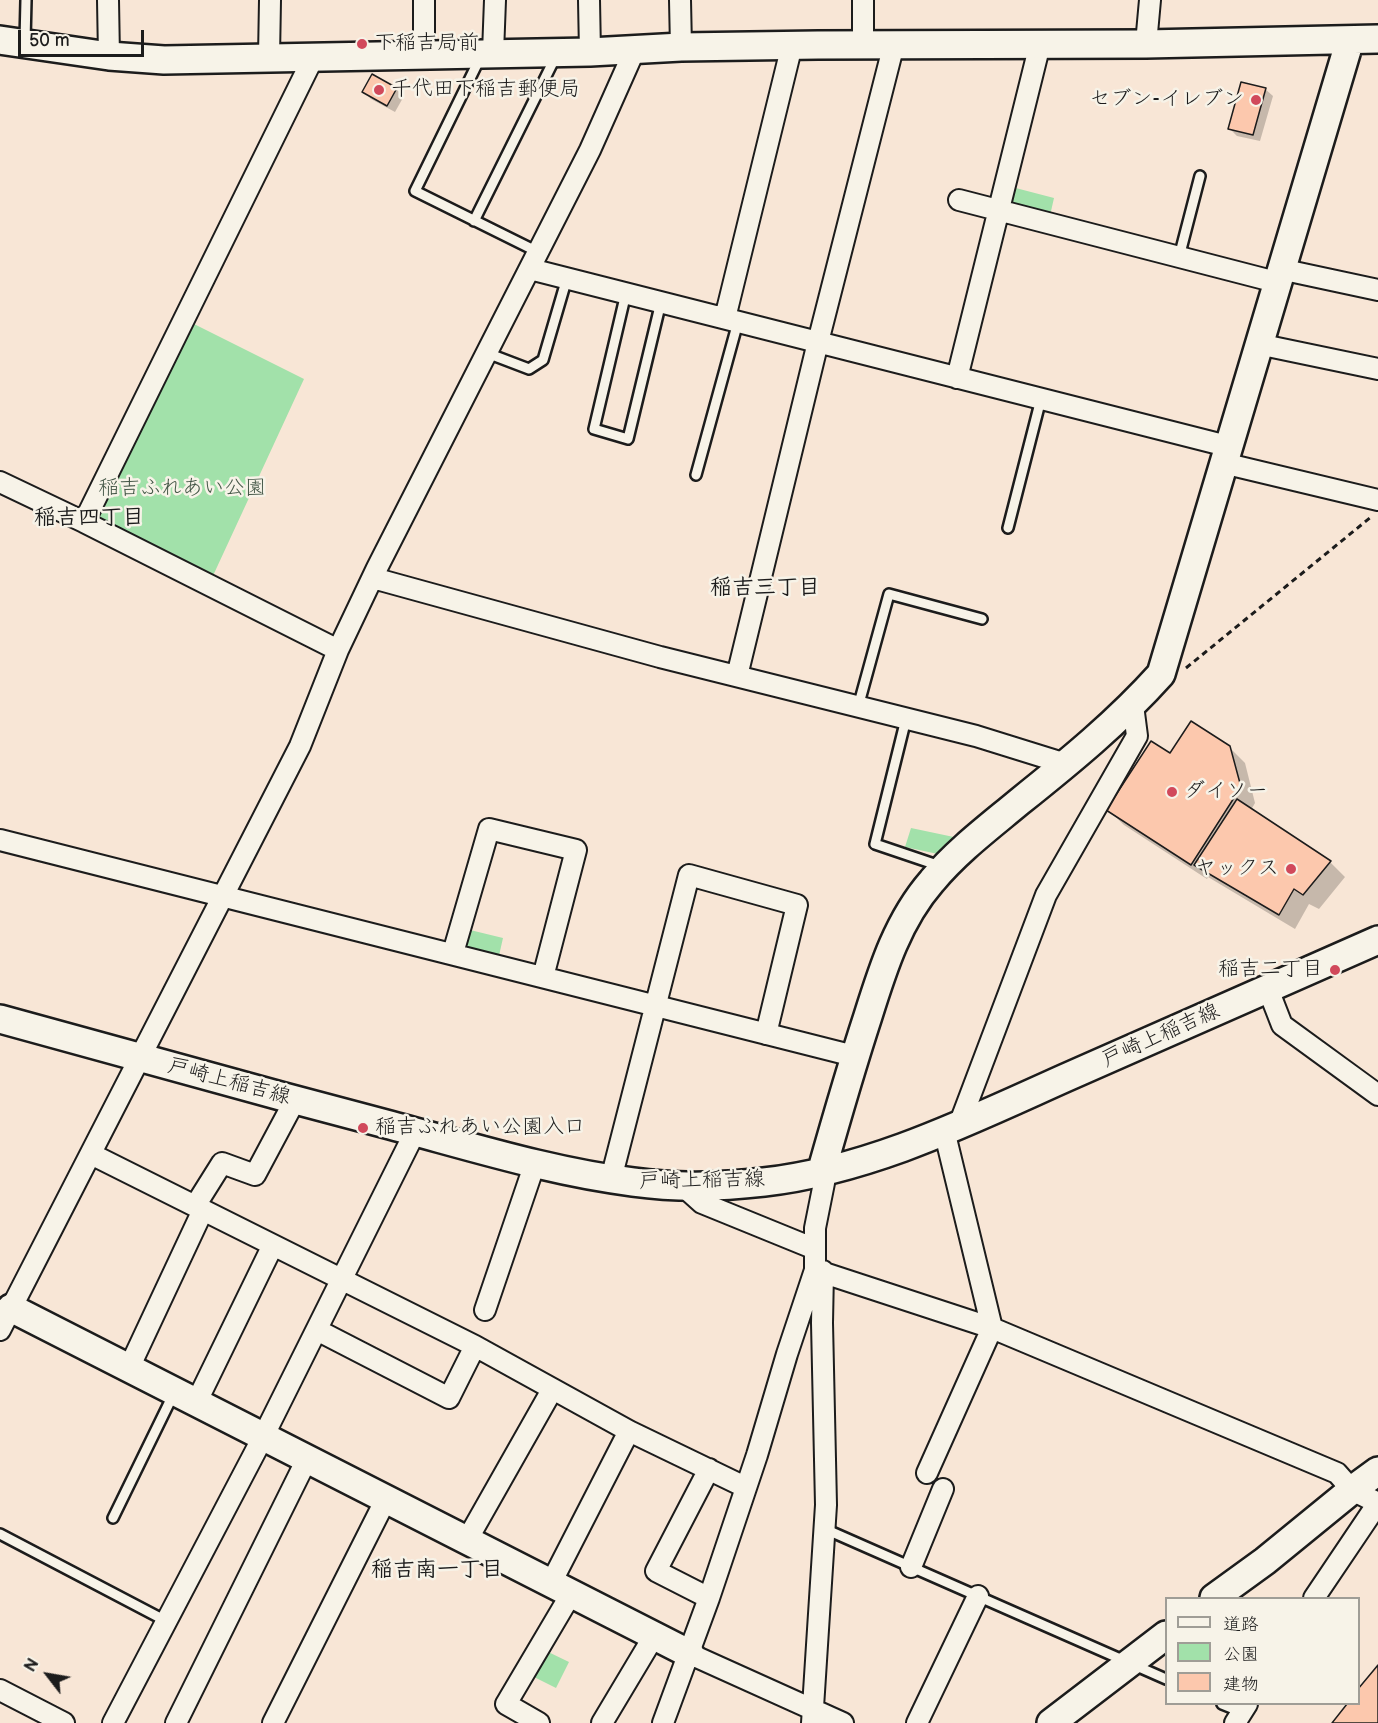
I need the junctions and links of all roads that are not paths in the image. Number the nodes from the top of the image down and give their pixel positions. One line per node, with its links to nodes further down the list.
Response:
1 (26, 0): 12 (lane)
2 (108, 0): 24 (street)
3 (270, 0): 26 (street)
4 (424, 0): 23 (street)
5 (495, 0): 22 (street)
6 (589, 0): 21 (street)
7 (680, 0): 18 (street)
8 (863, 0): 13 (street)
9 (1150, 0): 16 (street)
10 (1378, 39): 11 (street)
11 (1350, 40): 16 (street); 33 (street)
12 (12, 42): 24 (street)
13 (863, 44): 14 (street); 17 (street)
14 (894, 44): 15 (street); 39 (street)
15 (1040, 44): 16 (street); 29 (street)
16 (1146, 44)
17 (792, 45): 18 (street); 38 (street)
18 (681, 47): 19 (street)
19 (635, 49): 21 (street); 32 (street)
20 (558, 52): 21 (street); 22 (street); 30 (lane)
21 (590, 52)
22 (488, 53): 23 (street); 30 (lane)
23 (424, 55): 25 (street)
24 (109, 56): 26 (street)
25 (314, 56): 26 (street); 49 (street)
26 (269, 57)
27 (1200, 176): 31 (lane)
28 (959, 200): 29 (street)
29 (998, 210): 31 (street); 43 (street)
30 (474, 221): 32 (lane)
31 (1179, 257): 33 (street)
32 (534, 261): 34 (street); 41 (street)
33 (1278, 275): 35 (street); 40 (street)
34 (567, 278): 36 (street); 41 (lane)
35 (1378, 290)
36 (626, 293): 37 (street); 37 (lane)
37 (661, 302): 38 (street)
38 (732, 320): 39 (street); 46 (lane)
39 (818, 342): 43 (street); 54 (street)
40 (1258, 344): 42 (street); 45 (street)
41 (487, 352): 51 (street)
42 (1378, 369)
43 (957, 378): 44 (street)
44 (1041, 399): 45 (street); 50 (lane)
45 (1225, 454): 48 (street); 55 (street)
46 (696, 475)
47 (0, 482): 49 (street)
48 (1378, 500)
49 (84, 522): 53 (street)
50 (1008, 528)
51 (373, 578): 53 (street); 54 (street)
52 (982, 618): 56 (lane)
53 (338, 650): 61 (street)
54 (737, 676): 56 (street)
55 (1133, 705): 58 (street); 73 (street)
56 (858, 707): 57 (street)
57 (906, 719): 58 (street); 60 (lane)
58 (1066, 764): 60 (street)
59 (0, 840): 61 (street)
60 (945, 868): 69 (street)
61 (222, 897): 63 (street); 70 (street)
62 (1378, 940): 65 (street, 戸崎上稲吉線)
63 (453, 953): 64 (street); 64 (street)
64 (543, 977): 66 (street)
65 (1268, 989): 71 (street); 73 (street, 戸崎上稲吉線)
66 (655, 1006): 68 (street); 68 (street); 78 (street)
67 (0, 1019): 70 (street, 戸崎上稲吉線)
68 (766, 1034): 69 (street)
69 (854, 1056): 77 (street)
70 (140, 1058): 72 (street, 戸崎上稲吉線); 75 (street)
71 (1378, 1095)
72 (295, 1100): 74 (street, 戸崎上稲吉線); 80 (street)
73 (952, 1128): 77 (street, 戸崎上稲吉線); 87 (street)
74 (415, 1132): 76 (street, 戸崎上稲吉線); 84 (street)
75 (91, 1154): 80 (street); 86 (street)
76 (535, 1162): 78 (street, 戸崎上稲吉線); 85 (street)
77 (821, 1173): 79 (street, 戸崎上稲吉線); 82 (street)
78 (611, 1179): 79 (street, 戸崎上稲吉線)
79 (683, 1185): 82 (street)
80 (199, 1208): 81 (street); 90 (street)
81 (273, 1245): 84 (street); 92 (street)
82 (815, 1249): 83 (street)
83 (819, 1271): 87 (street); 99 (street); 105 (street)
84 (342, 1280): 88 (street); 89 (street)
85 (485, 1310)
86 (5, 1319): 90 (street)
87 (992, 1328): 98 (street); 101 (street)
88 (317, 1330): 89 (street); 94 (street)
89 (475, 1346): 91 (street)
90 (129, 1368): 92 (street)
91 (552, 1390): 93 (street); 107 (street)
92 (185, 1397): 94 (street); 104 (lane)
93 (629, 1431): 96 (street); 109 (street)
94 (264, 1437): 95 (street); 114 (street)
95 (307, 1459): 102 (street); 126 (street)
96 (709, 1469): 99 (street); 113 (street)
97 (1378, 1471): 101 (street)
98 (927, 1473)
99 (746, 1487): 113 (street)
100 (943, 1489): 108 (street)
101 (1352, 1490): 103 (street); 111 (street)
102 (386, 1499): 107 (street); 127 (street)
103 (1378, 1503): 112 (street)
104 (112, 1518)
105 (825, 1529): 108 (lane); 123 (street)
106 (0, 1534): 114 (lane)
107 (467, 1540): 109 (street)
108 (911, 1567): 110 (lane)
109 (561, 1588): 115 (street); 128 (street)
110 (978, 1596): 118 (lane); 132 (street)
111 (1217, 1597)
112 (1315, 1597)
113 (709, 1598): 117 (street)
114 (166, 1621): 125 (street)
115 (654, 1636): 117 (street); 129 (street)
116 (1165, 1637): 118 (street)
117 (690, 1654): 123 (street); 130 (street)
118 (1130, 1663): 119 (lane); 133 (street)
119 (1165, 1678)
120 (0, 1690): 124 (street)
121 (1224, 1705): 122 (lane)
122 (1242, 1713)
123 (812, 1716): 131 (street)
124 (64, 1723)
125 (113, 1723)
126 (176, 1723)
127 (273, 1723)
128 (539, 1723)
129 (602, 1723)
130 (663, 1723)
131 (843, 1723)
132 (917, 1723)
133 (1051, 1723)

